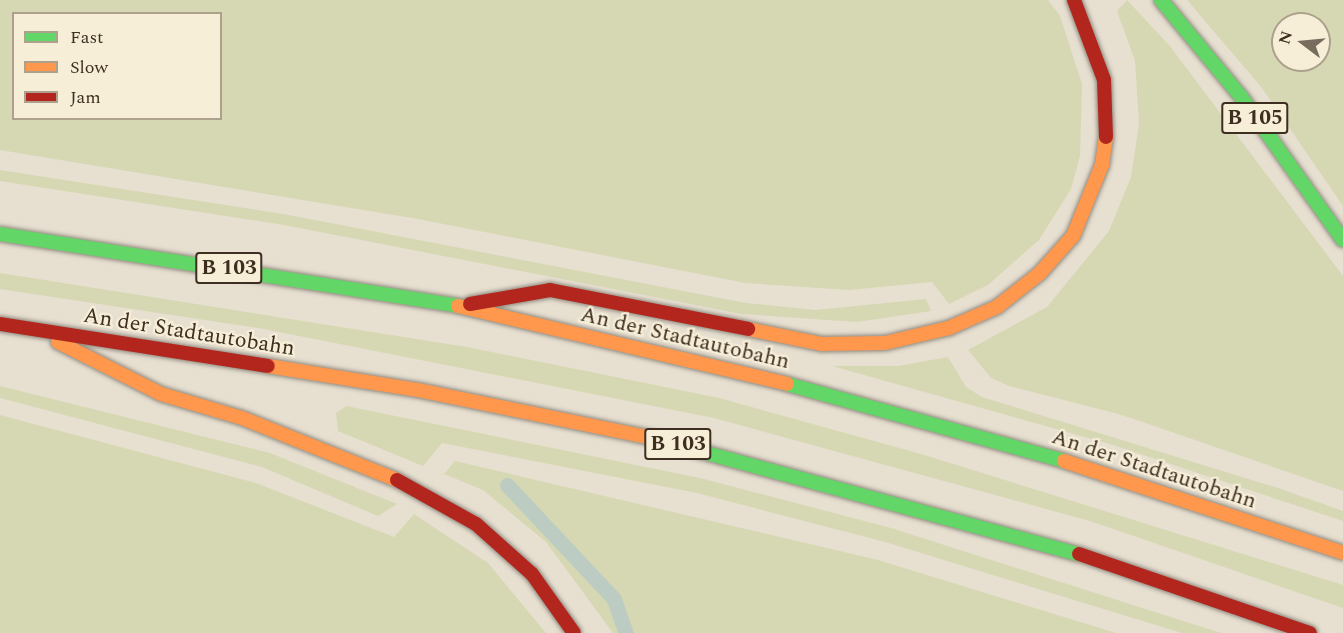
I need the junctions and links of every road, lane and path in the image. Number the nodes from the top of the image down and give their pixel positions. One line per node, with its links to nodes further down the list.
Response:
1 (1074, 0): 5 (highway)
2 (1161, 0): 4 (highway, B 105)
3 (0, 234): 5 (highway, An der Stadtautobahn / B 103)
4 (1343, 240)
5 (457, 306): 8 (highway, An der Stadtautobahn / B 103)
6 (0, 324): 7 (highway, An der Stadtautobahn / B 103)
7 (29, 328): 9 (highway, B 103); 10 (highway, An der Stadtautobahn / B 103)
8 (1343, 553)
9 (574, 633)
10 (1310, 633)

